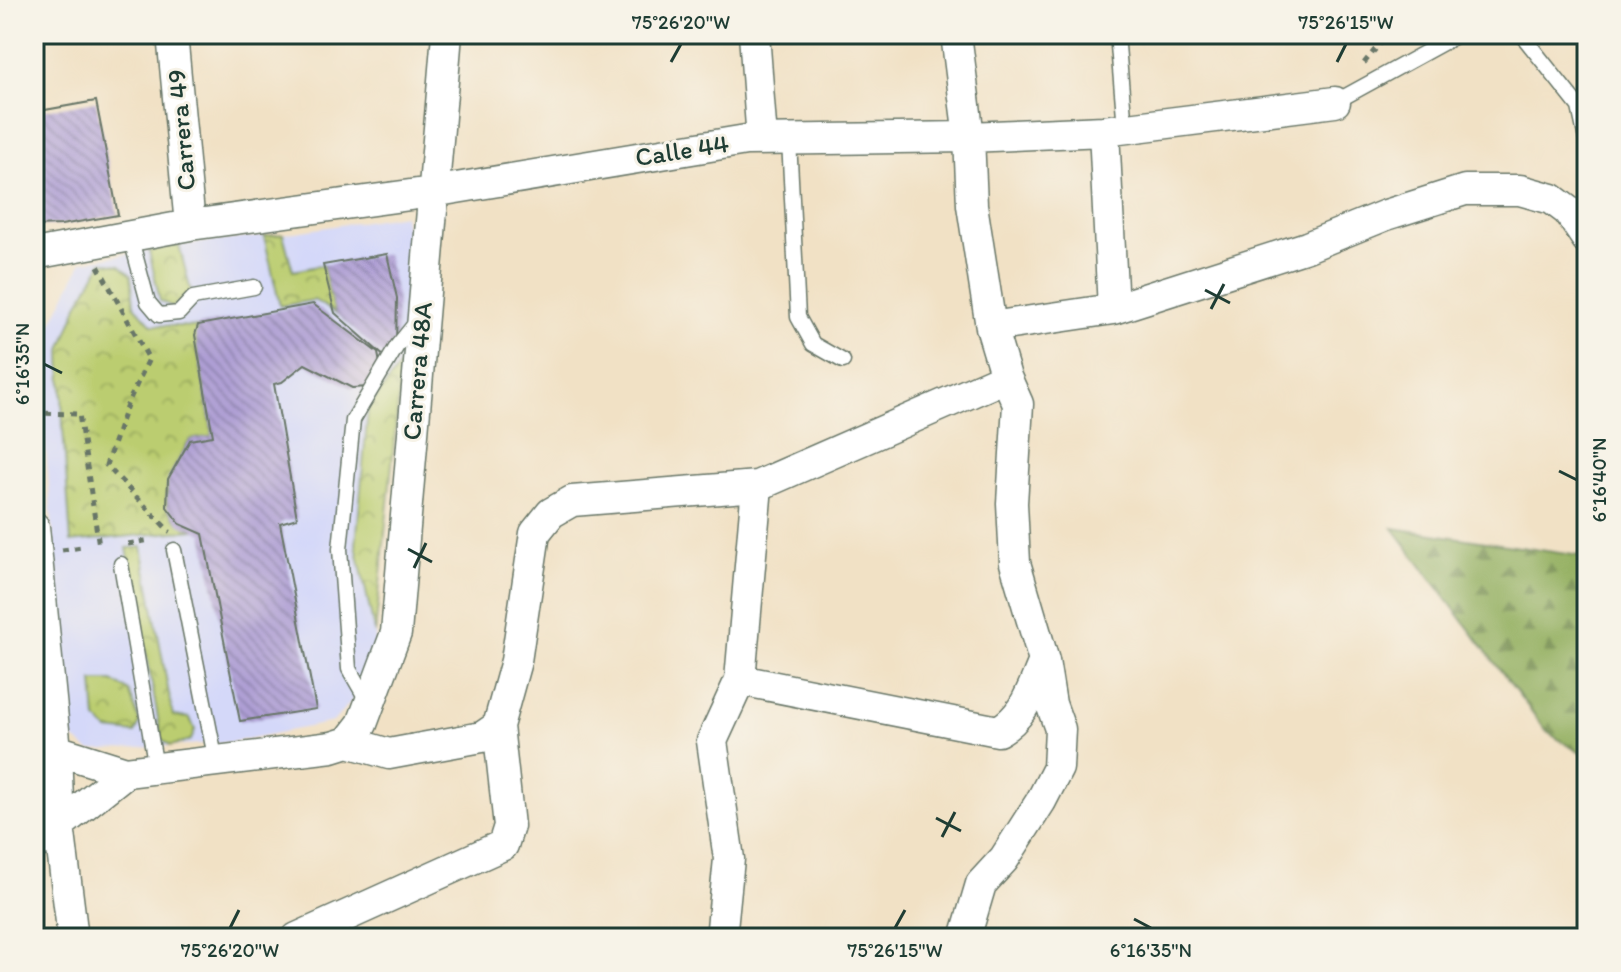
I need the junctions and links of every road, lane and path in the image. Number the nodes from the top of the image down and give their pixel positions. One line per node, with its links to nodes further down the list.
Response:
1 (172, 34): 14 (street, Carrera 49)
2 (447, 34): 13 (street, Carrera 48A)
3 (754, 34): 11 (street)
4 (956, 34): 10 (street)
5 (1117, 34): 9 (lane)
6 (1459, 34): 8 (lane)
7 (1521, 34): 12 (lane)
8 (1335, 102): 9 (street, Calle 44)
9 (1115, 130): 10 (street, Calle 44); 20 (street)
10 (969, 137): 11 (street, Calle 44); 22 (street)
11 (775, 140): 13 (street, Calle 44); 23 (lane)
12 (1587, 144)
13 (432, 192): 14 (street, Calle 44); 21 (street, Carrera 48A)
14 (190, 225): 15 (street, Calle 44)
15 (130, 236): 17 (street, Calle 44); 19 (lane)
16 (1587, 239): 20 (street)
17 (87, 244): 18 (street, Calle 44); 29 (path)
18 (34, 254)
19 (254, 287)
20 (1113, 309): 22 (street)
21 (421, 316): 37 (street, Carrera 48A); 37 (lane)
22 (991, 327): 24 (street)
23 (843, 361)
24 (1006, 377): 26 (street); 35 (street)
25 (34, 413): 31 (path)
26 (757, 486): 36 (street); 38 (street)
27 (34, 527): 40 (street)
28 (150, 540): 30 (path)
29 (174, 543): 41 (lane)
30 (128, 544)
31 (99, 546)
32 (82, 547): 33 (path)
33 (61, 550)
34 (121, 564): 42 (lane)
35 (1044, 661): 36 (street); 49 (street)
36 (740, 680): 48 (street)
37 (368, 703): 39 (street, Carrera 48A)
38 (498, 726): 39 (street); 47 (street)
39 (348, 742): 41 (street)
40 (56, 750): 43 (street); 44 (street)
41 (216, 762): 42 (street)
42 (156, 768): 43 (street)
43 (126, 772): 44 (street)
44 (59, 825): 45 (street); 46 (street)
45 (34, 845)
46 (73, 938)
47 (297, 938)
48 (721, 938)
49 (965, 938)

